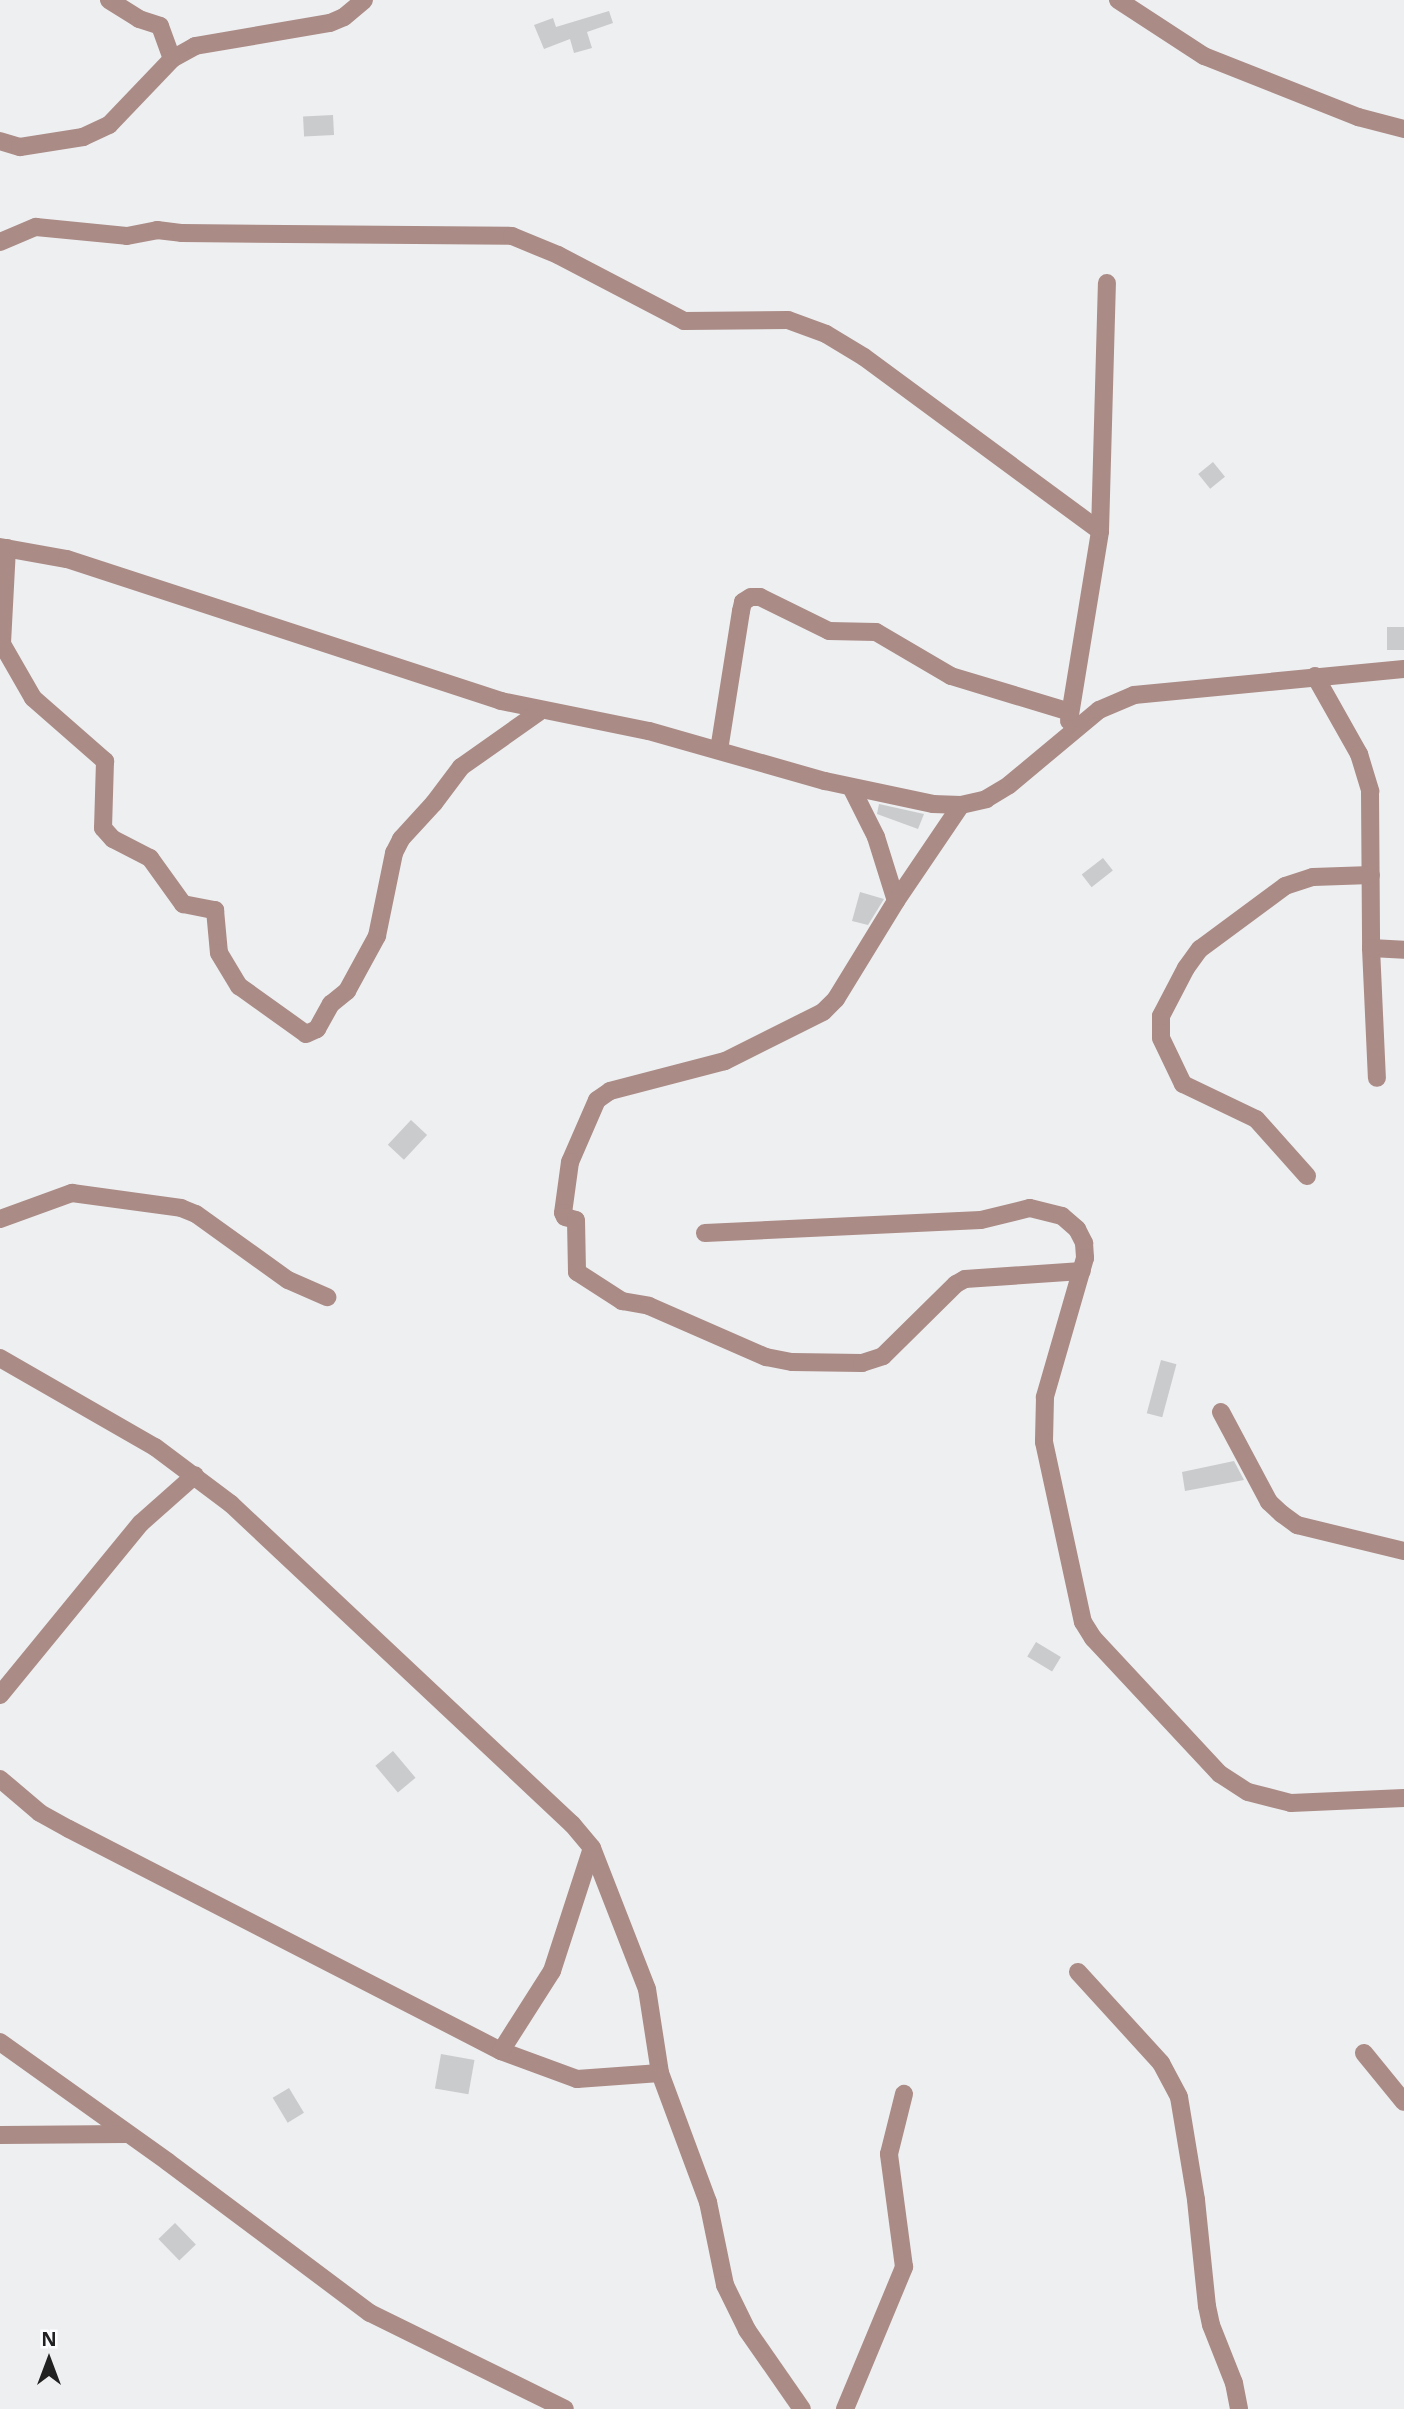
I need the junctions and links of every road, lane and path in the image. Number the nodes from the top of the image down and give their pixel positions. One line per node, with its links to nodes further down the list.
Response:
1 (108, 0): 4 (street)
2 (364, 0): 4 (street)
3 (1118, 0): 5 (street)
4 (172, 59): 6 (street)
5 (1404, 129)
6 (0, 141)
7 (0, 242): 9 (street)
8 (1107, 283): 9 (street)
9 (1100, 531): 14 (street)
10 (4, 547): 13 (street); 13 (street)
11 (1404, 669): 12 (street)
12 (1315, 676): 15 (street); 19 (street)
13 (539, 712): 16 (street)
14 (1070, 712): 15 (street); 16 (street)
15 (1067, 738): 18 (street)
16 (719, 750): 17 (street)
17 (851, 787): 18 (street); 20 (street)
18 (961, 805): 20 (street)
19 (1371, 875): 21 (street); 24 (street)
20 (896, 901): 27 (street)
21 (1371, 948): 22 (street); 23 (street)
22 (1404, 950)
23 (1377, 1078)
24 (1307, 1176)
25 (0, 1219): 28 (street)
26 (705, 1233): 27 (street)
27 (1082, 1271): 35 (street)
28 (327, 1297)
29 (0, 1359): 31 (street)
30 (1221, 1412): 32 (street)
31 (195, 1475): 33 (street); 36 (street)
32 (1404, 1551)
33 (0, 1695)
34 (0, 1779): 39 (street)
35 (1404, 1798)
36 (592, 1848): 39 (street); 41 (street)
37 (1078, 1972): 49 (street)
38 (0, 2042): 44 (street)
39 (501, 2051): 41 (street)
40 (1364, 2053): 43 (street)
41 (660, 2073): 47 (street)
42 (904, 2094): 48 (street)
43 (1404, 2102)
44 (127, 2134): 45 (street); 46 (street)
45 (0, 2135)
46 (565, 2409)
47 (802, 2409)
48 (845, 2409)
49 (1239, 2409)

